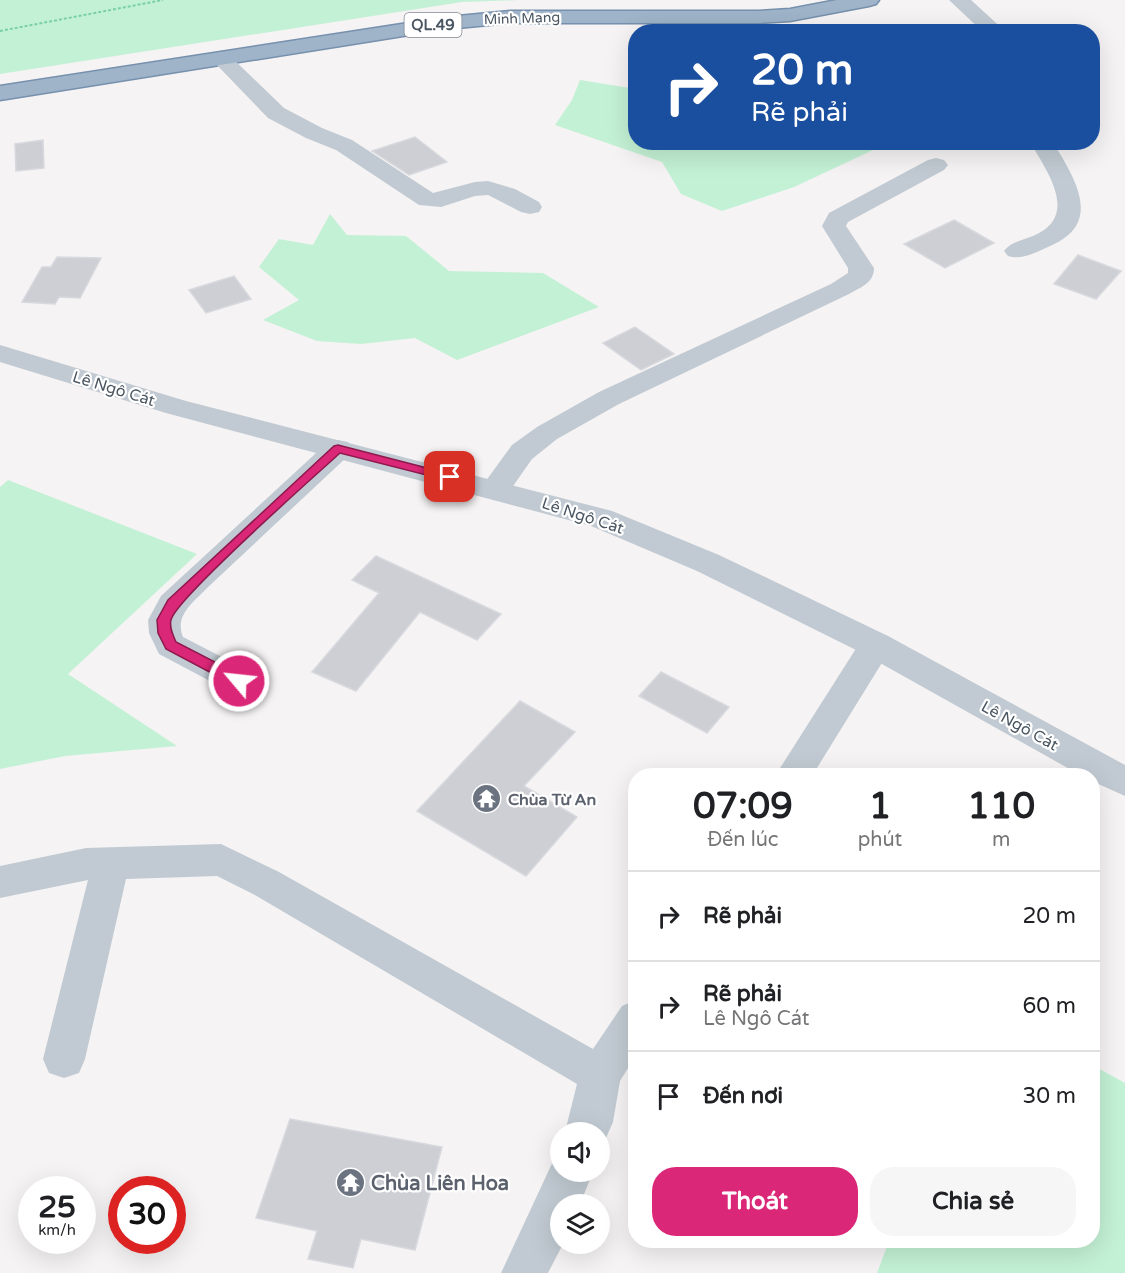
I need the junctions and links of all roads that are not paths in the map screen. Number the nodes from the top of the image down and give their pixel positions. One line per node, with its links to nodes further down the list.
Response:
1 (869, 0): 4 (highway, Minh Mạng / QL.49)
2 (959, 0): 3 (street)
3 (987, 24)
4 (221, 58): 5 (highway, Minh Mạng / QL.49); 8 (street)
5 (0, 93)
6 (1046, 150): 9 (street)
7 (936, 165): 12 (street)
8 (530, 207)
9 (1017, 251)
10 (0, 353): 11 (street, Lê Ngô Cát)
11 (338, 449): 12 (street, Lê Ngô Cát); 14 (street)
12 (495, 489): 13 (street, Lê Ngô Cát)
13 (876, 645): 15 (street); 16 (street, Lê Ngô Cát)
14 (239, 681)
15 (798, 768)
16 (1100, 768)
17 (1100, 768): 18 (street, Lê Ngô Cát)
18 (1125, 782)
19 (111, 863): 20 (street); 22 (street); 23 (street)
20 (0, 882)
21 (628, 1031): 23 (street)
22 (64, 1059)
23 (600, 1075): 24 (street)
24 (591, 1122)
25 (567, 1182): 26 (street)
26 (524, 1273)

